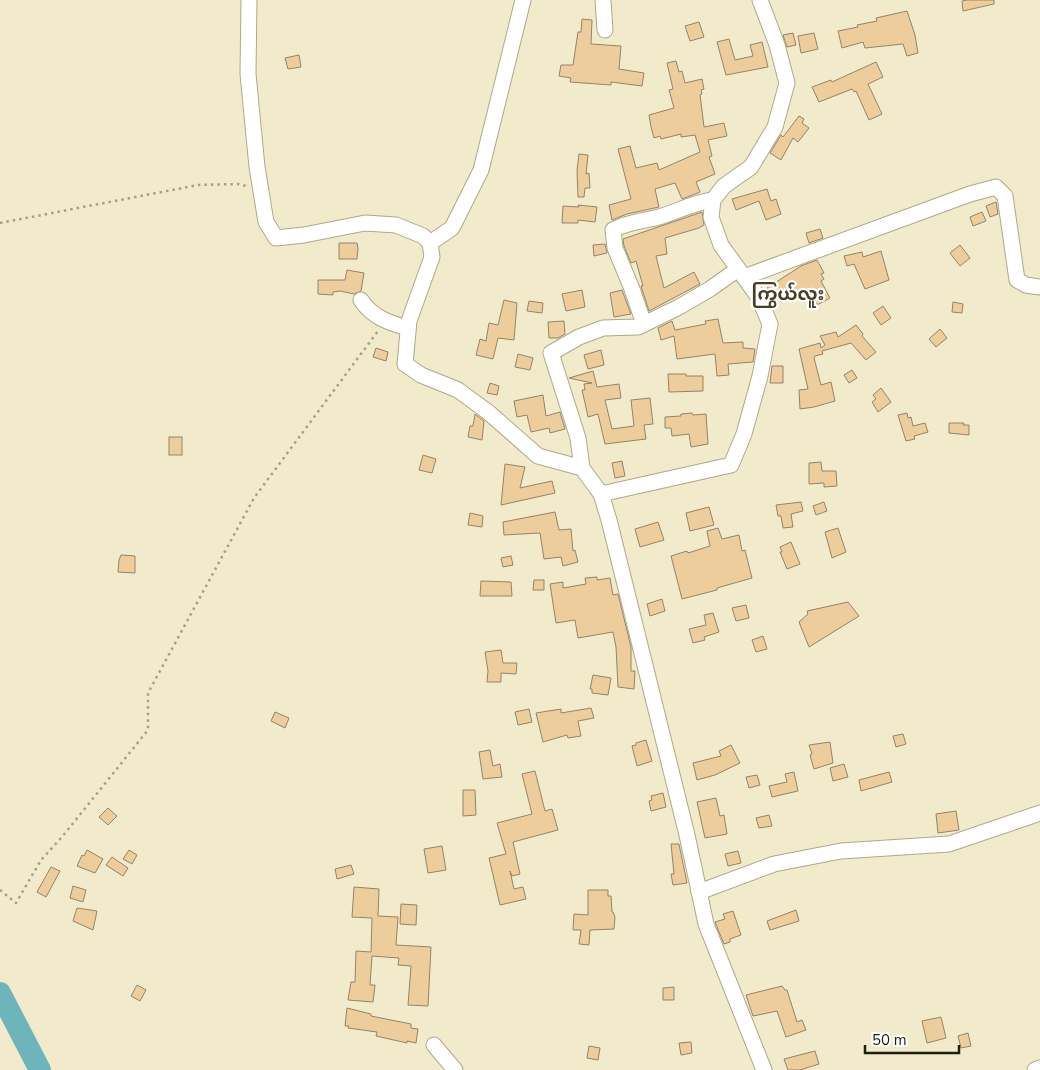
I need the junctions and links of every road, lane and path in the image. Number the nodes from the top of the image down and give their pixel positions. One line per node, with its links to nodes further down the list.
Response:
1 (249, 0): 6 (street)
2 (523, 0): 9 (street)
3 (604, 0): 5 (street)
4 (760, 0): 7 (street)
5 (606, 30)
6 (262, 190): 8 (path); 9 (street)
7 (713, 200): 10 (street); 14 (street)
8 (0, 223)
9 (430, 243): 15 (street)
10 (741, 273): 11 (street); 14 (street); 17 (street)
11 (1040, 287)
12 (361, 300): 13 (street)
13 (385, 322): 15 (street); 19 (path)
14 (644, 324): 16 (street)
15 (408, 328): 16 (street)
16 (582, 468): 17 (street)
17 (601, 494): 20 (street)
18 (1040, 813): 20 (street)
19 (0, 890)
20 (699, 892): 24 (street)
21 (434, 1045): 23 (street)
22 (1040, 1068): 25 (street)
23 (455, 1070)
24 (764, 1070)
25 (1035, 1070)

